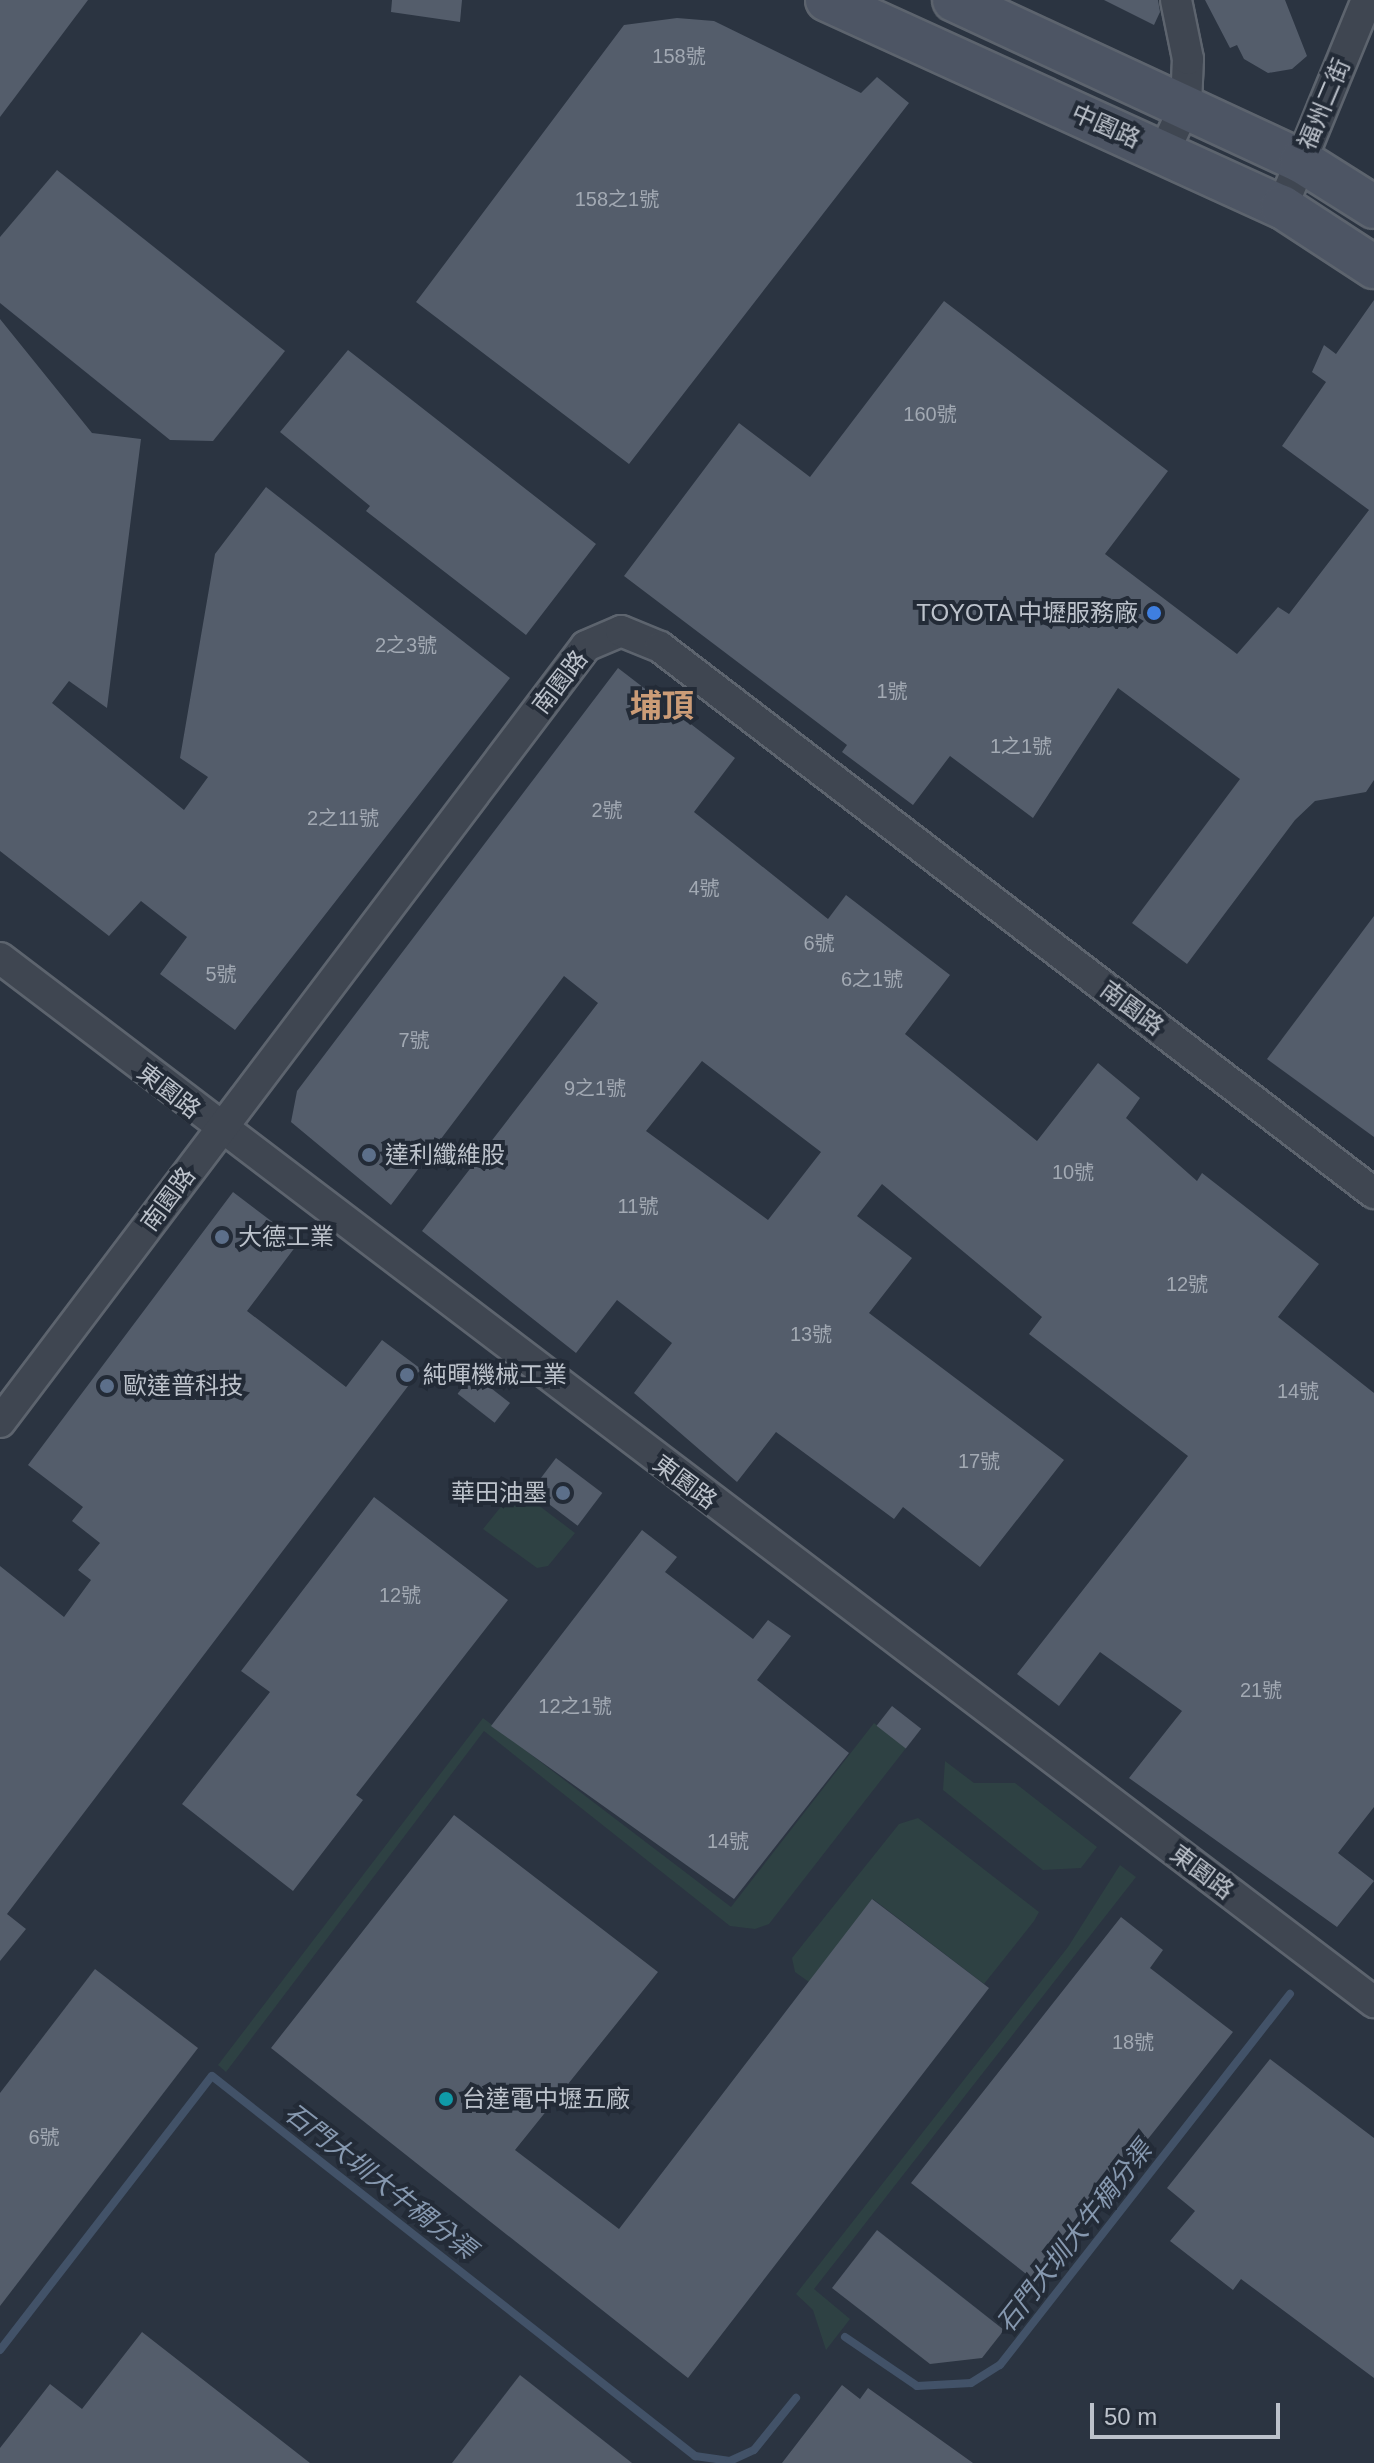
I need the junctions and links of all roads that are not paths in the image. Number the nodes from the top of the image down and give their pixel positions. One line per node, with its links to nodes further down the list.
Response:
1 (828, 0): 6 (main road, 中園路)
2 (954, 0): 5 (main road)
3 (1176, 0): 5 (street)
4 (1367, 0): 7 (street, 福州二街)
5 (1186, 104): 6 (street); 7 (main road)
6 (1164, 152): 8 (main road, 中園路)
7 (1301, 161): 8 (street, 福州二街); 9 (main road)
8 (1282, 207): 10 (main road, 中園路)
9 (1374, 207)
10 (1374, 267)
11 (0, 958): 12 (street, 東園路)
12 (219, 1131): 13 (street, 南園路); 14 (street, 南園路); 15 (street, 東園路)
13 (1374, 1193)
14 (0, 1422)
15 (1374, 2002)

